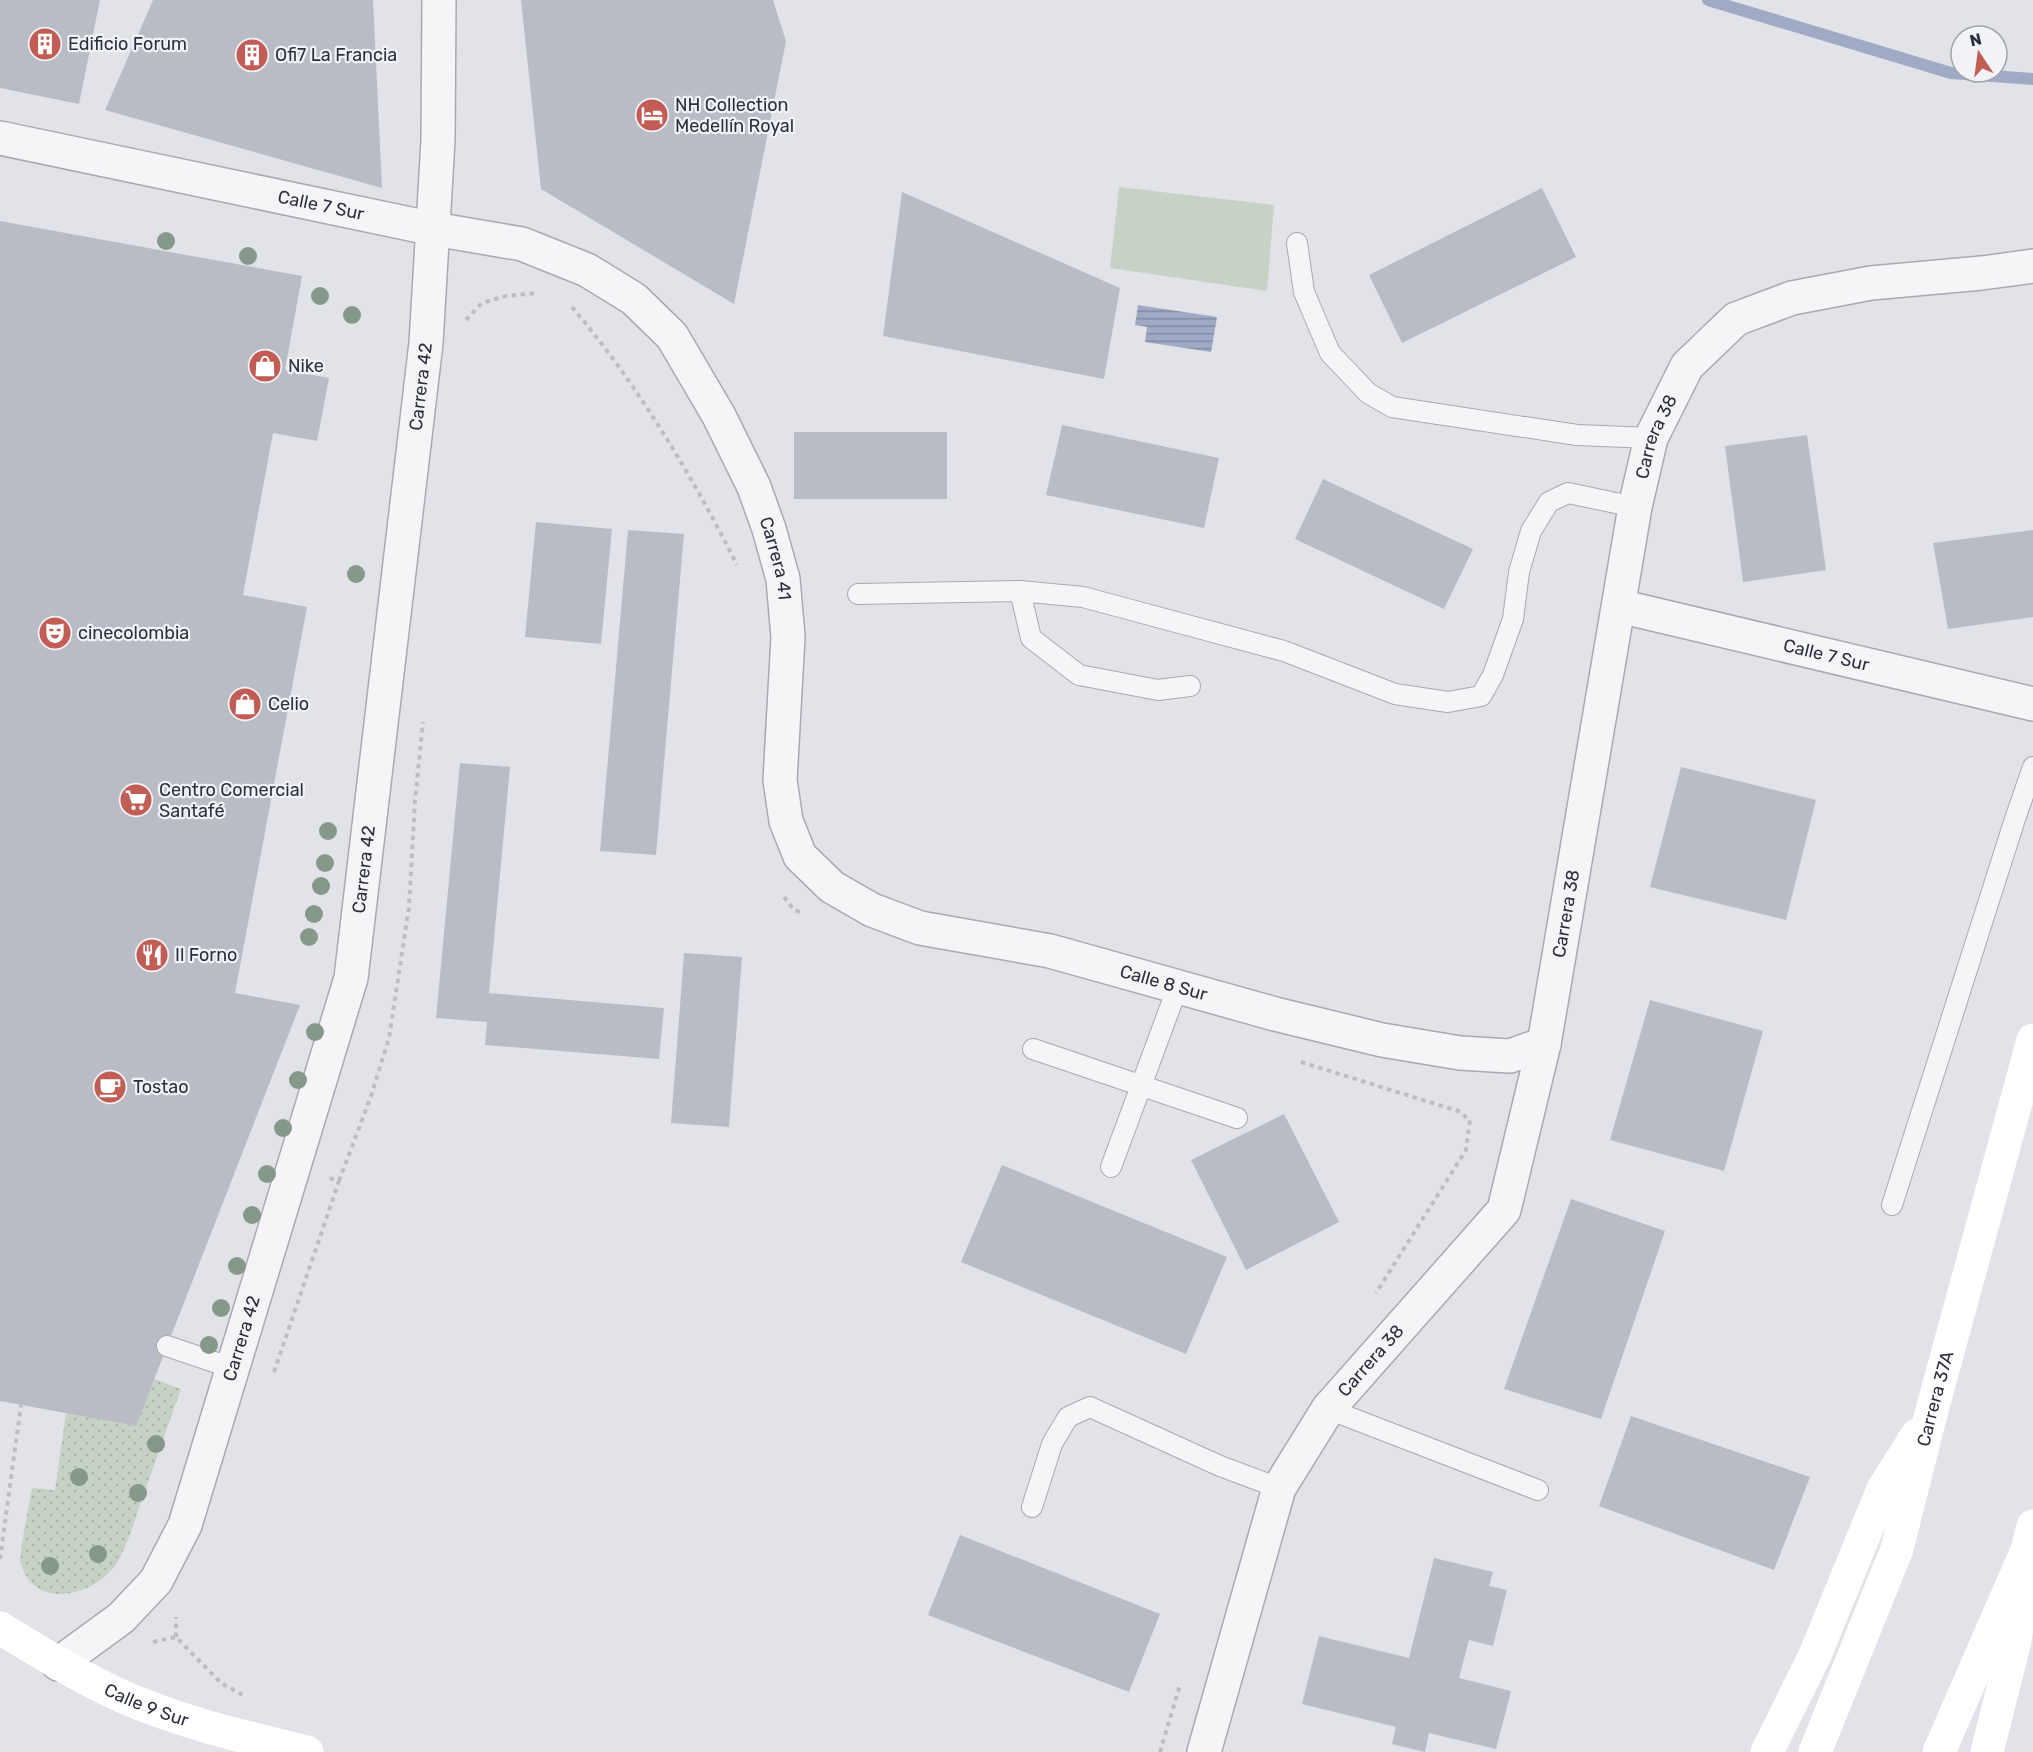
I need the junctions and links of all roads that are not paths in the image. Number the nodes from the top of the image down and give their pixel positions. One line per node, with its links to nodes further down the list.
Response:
1 (439, 0): 3 (street, Carrera 42)
2 (0, 138): 3 (street, Calle 7 Sur)
3 (434, 229): 6 (street, Calle 7 Sur); 25 (street, Carrera 42)
4 (1297, 243): 7 (lane)
5 (2033, 266): 7 (street, Carrera 38)
6 (634, 299): 15 (street, Carrera 41)
7 (1651, 438): 8 (street, Carrera 38)
8 (1635, 507): 9 (lane); 11 (street, Carrera 38)
9 (1020, 591): 10 (lane); 12 (lane)
10 (858, 594)
11 (1618, 606): 13 (street, Calle 7 Sur); 18 (street, Carrera 38)
12 (1190, 686)
13 (2033, 704)
14 (2033, 767): 23 (lane)
15 (800, 856): 16 (street, Calle 8 Sur)
16 (1178, 986): 18 (street, Calle 8 Sur); 20 (lane)
17 (2033, 1040): 27 (street, Carrera 37A)
18 (1544, 1044): 26 (street, Carrera 38)
19 (1033, 1049): 20 (lane)
20 (1142, 1085): 21 (lane); 22 (lane)
21 (1237, 1118)
22 (1111, 1167)
23 (1892, 1205)
24 (167, 1346): 25 (lane)
25 (232, 1368): 33 (street, Carrera 42)
26 (1328, 1408): 28 (street, Carrera 38); 29 (lane)
27 (1932, 1410): 36 (street); 37 (street, Carrera 37A)
28 (1279, 1488): 30 (lane); 35 (street, Carrera 38)
29 (1538, 1490)
30 (1032, 1506)
31 (2030, 1538): 38 (street); 39 (street)
32 (0, 1628): 33 (street, Calle 9 Sur)
33 (58, 1664): 34 (street, Calle 9 Sur)
34 (307, 1752)
35 (1204, 1752)
36 (1767, 1752)
37 (1815, 1752)
38 (1939, 1752)
39 (1987, 1752)

